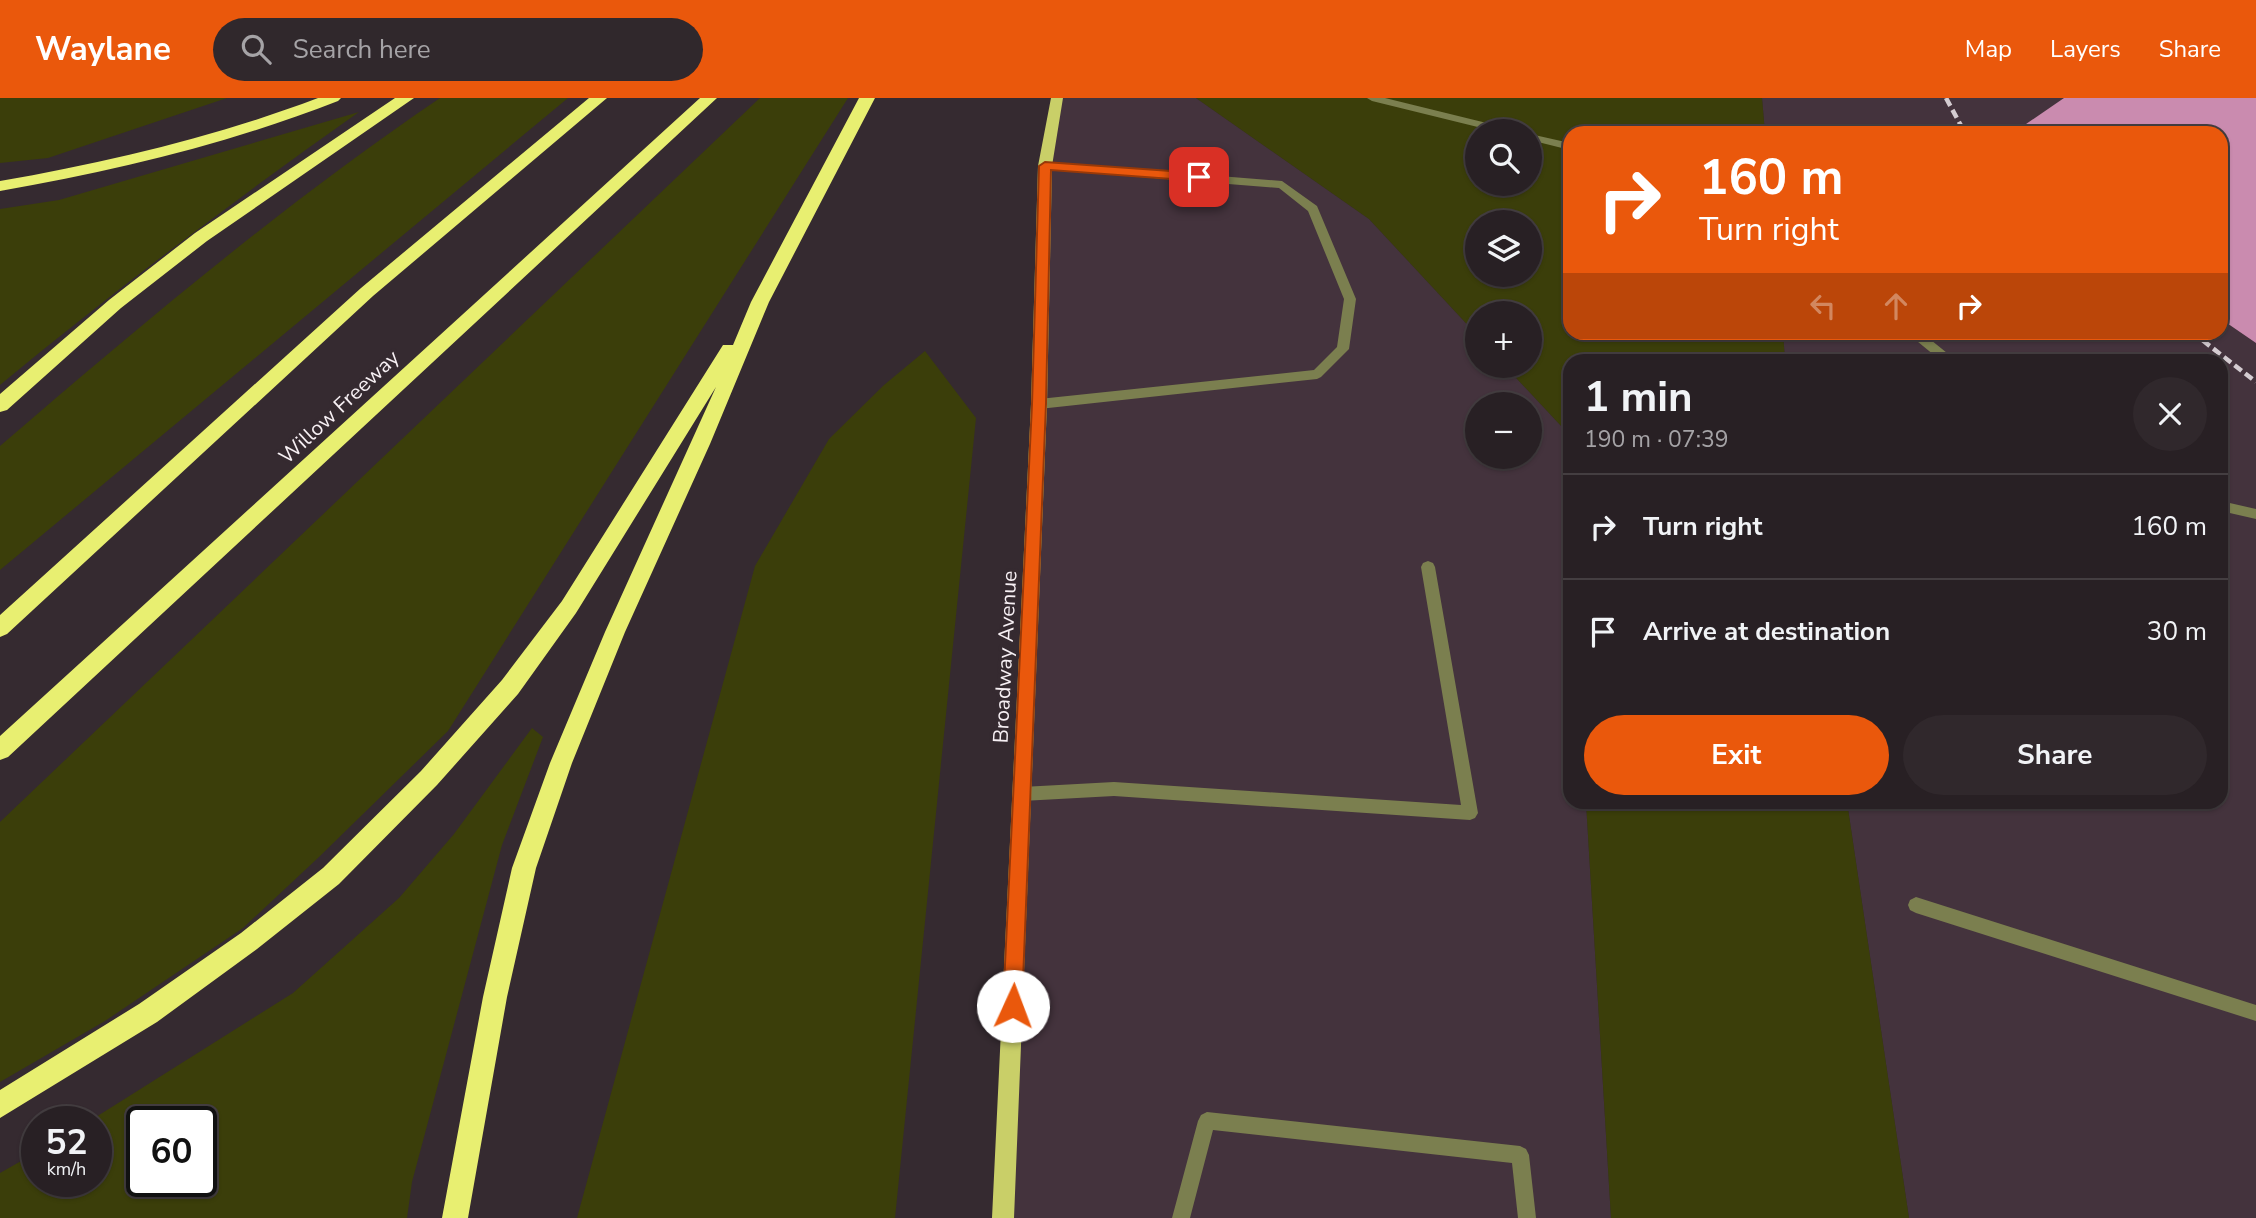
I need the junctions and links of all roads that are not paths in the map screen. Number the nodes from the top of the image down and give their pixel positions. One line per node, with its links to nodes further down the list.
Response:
1 (333, 98): 12 (highway)
2 (406, 98): 17 (highway)
3 (599, 98): 21 (highway)
4 (709, 98): 22 (highway, Willow Freeway)
5 (867, 98): 13 (highway)
6 (1057, 98): 11 (main road, Broadway Avenue)
7 (1372, 98): 8 (street)
8 (1465, 121)
9 (1542, 140): 10 (street)
10 (1563, 145)
11 (1045, 166): 16 (main road, Broadway Avenue); 16 (street)
12 (0, 186)
13 (760, 302): 26 (highway); 27 (highway)
14 (1922, 340): 15 (street)
15 (1940, 354)
16 (1039, 404): 23 (main road, Broadway Avenue)
17 (0, 405)
18 (2228, 508): 19 (street)
19 (2256, 514)
20 (1428, 568): 23 (street)
21 (0, 628)
22 (0, 750)
23 (1022, 794): 28 (main road, Broadway Avenue)
24 (1916, 905): 25 (street)
25 (2256, 1013)
26 (0, 1105)
27 (455, 1218)
28 (1003, 1218)
29 (1181, 1218): 30 (street)
30 (1527, 1218)

